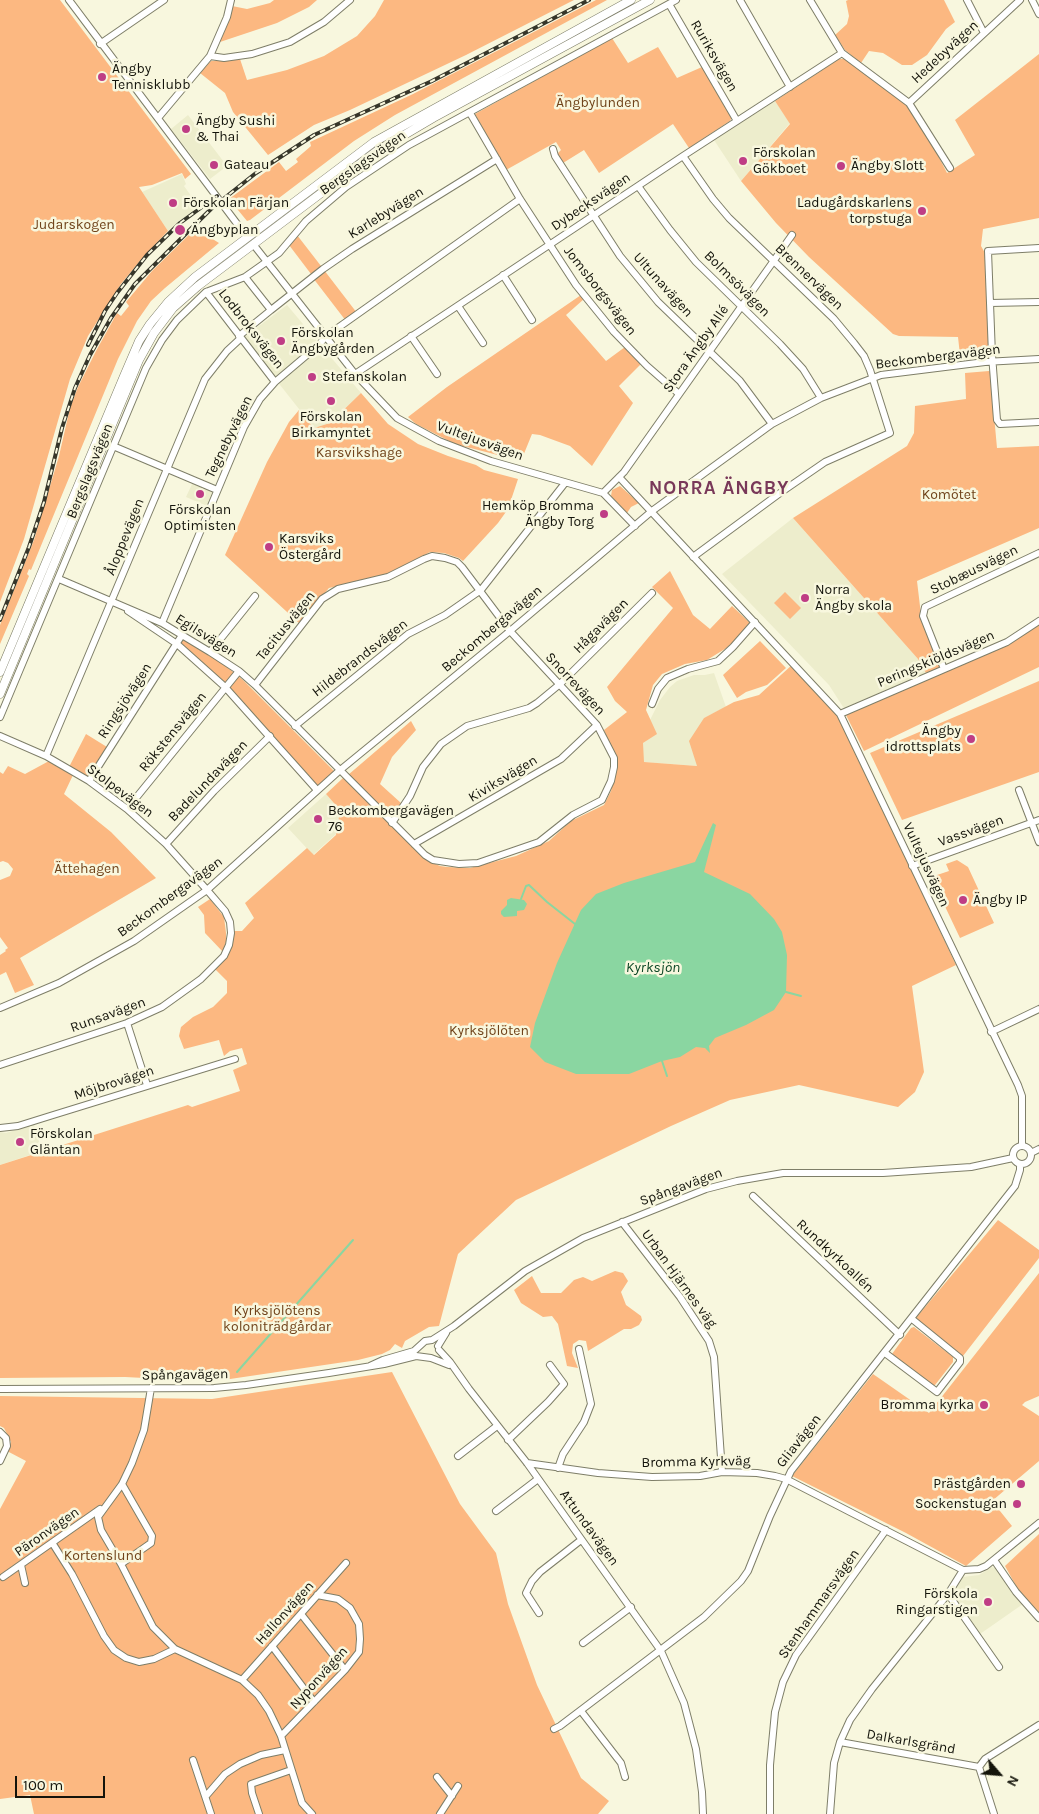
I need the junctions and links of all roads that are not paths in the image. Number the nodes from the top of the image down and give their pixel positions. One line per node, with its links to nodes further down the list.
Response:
1 (69, 0): 16 (street)
2 (164, 0): 16 (street)
3 (230, 0): 18 (street)
4 (350, 0): 18 (street)
5 (631, 0): 32 (main road, Bergslagsvägen)
6 (650, 0): 33 (main road, Bergslagsvägen)
7 (676, 0): 13 (street, Bergslagsvägen)
8 (740, 0): 19 (street)
9 (810, 0): 17 (street)
10 (967, 0): 15 (street)
11 (1020, 0): 15 (street, Hedebyvägen)
12 (1032, 0): 14 (street)
13 (669, 4): 21 (street, Bergslagsvägen); 23 (street, Ruriksvägen)
14 (1039, 14)
15 (984, 33): 20 (street, Hedebyvägen)
16 (100, 44): 22 (street)
17 (842, 53): 19 (street, Dybecksvägen); 20 (street)
18 (210, 56): 22 (street)
19 (790, 87): 23 (street, Dybecksvägen)
20 (909, 102): 27 (street)
21 (470, 113): 26 (street, Jomsborgsvägen); 36 (street, Bergslagsvägen)
22 (158, 118): 32 (street)
23 (737, 121): 25 (street, Dybecksvägen)
24 (553, 149): 30 (street, Ultunavägen)
25 (683, 156): 28 (street, Dybecksvägen); 37 (street, Brennervägen)
26 (497, 158): 29 (street, Jomsborgsvägen); 41 (street, Karlebyvägen)
27 (950, 168)
28 (638, 186): 30 (street, Dybecksvägen); 45 (street, Bolmsövägen)
29 (520, 200): 34 (street, Jomsborgsvägen); 50 (street, Tegnebyvägen)
30 (593, 216): 34 (street, Dybecksvägen); 52 (street, Ultunavägen)
31 (792, 235): 37 (street, Stora Ängby Allé)
32 (247, 238): 33 (main road); 86 (main road, Bergslagsvägen)
33 (253, 244): 36 (street, Vultejusvägen); 91 (main road, Bergslagsvägen)
34 (549, 245): 38 (street, Dybecksvägen); 59 (street, Jomsborgsvägen)
35 (1039, 248): 43 (street)
36 (267, 261): 39 (street, Bergslagsvägen); 41 (street, Vultejusvägen)
37 (774, 261): 45 (street, Stora Ängby Allé); 57 (street, Brennervägen)
38 (503, 276): 44 (street, Dybecksvägen); 47 (street)
39 (245, 277): 40 (street, Bergslagsvägen); 46 (street)
40 (206, 292): 49 (street, Lodbroksvägen); 63 (street, Bergslagsvägen)
41 (292, 295): 46 (street); 50 (street, Vultejusvägen)
42 (1039, 302): 43 (street)
43 (990, 304): 54 (street)
44 (458, 306): 48 (street, Dybecksvägen); 51 (street)
45 (741, 307): 52 (street, Stora Ängby Allé); 60 (street, Bolmsövägen)
46 (271, 310): 49 (street, Åloppevägen)
47 (532, 320)
48 (412, 336): 55 (street, Dybecksvägen); 56 (street)
49 (240, 337): 58 (street, Lodbroksvägen); 64 (street, Åloppevägen)
50 (325, 337): 55 (street, Vultejusvägen); 58 (street, Tegnebyvägen)
51 (483, 343)
52 (709, 352): 59 (street, Stora Ängby Allé); 62 (street, Ultunavägen)
53 (1039, 359): 54 (street, Beckombergavägen)
54 (992, 362): 57 (street, Beckombergavägen); 61 (street)
55 (355, 374): 66 (street, Vultejusvägen)
56 (437, 374)
57 (872, 378): 60 (street, Beckombergavägen); 72 (street, Brennervägen)
58 (275, 382): 67 (street, Tegnebyvägen)
59 (679, 394): 65 (street, Stora Ängby Allé)
60 (821, 398): 62 (street, Beckombergavägen)
61 (1039, 422)
62 (772, 424): 69 (street, Beckombergavägen)
63 (113, 446): 64 (street); 73 (street, Bergslagsvägen)
64 (166, 468): 67 (street); 77 (street, Åloppevägen)
65 (619, 476): 68 (street, Stora Ängby Allé); 69 (street, Vultejusvägen)
66 (565, 483): 68 (street, Vultejusvägen); 74 (street, Hildebrandsvägen)
67 (217, 490): 80 (street, Tegnebyvägen)
68 (603, 493): 70 (street)
69 (652, 511): 70 (street, Beckombergavägen); 72 (street, Vultejusvägen)
70 (635, 526): 81 (street, Beckombergavägen)
71 (1039, 552): 85 (street, Stobæusvägen)
72 (693, 557): 79 (street, Vultejusvägen)
73 (59, 579): 77 (street, Egilsvägen); 94 (street, Bergslagsvägen)
74 (481, 590): 81 (street, Tacitusvägen); 89 (street, Tacitusvägen); 96 (street, Hildebrandsvägen)
75 (652, 594): 88 (street, Hågavägen)
76 (256, 596): 84 (street)
77 (112, 601): 80 (street, Egilsvägen); 83 (street, Egilsvägen); 99 (street, Åloppevägen)
78 (1039, 621): 85 (street, Peringskiöldsvägen)
79 (755, 622): 92 (street); 93 (street, Vultejusvägen)
80 (162, 623): 82 (street, Egilsvägen)
81 (510, 631): 88 (street, Snorrevägen); 100 (street, Beckombergavägen)
82 (182, 635): 83 (street, Ringsjövägen); 84 (street, Egilsvägen)
83 (177, 644): 90 (street, Egilsvägen); 101 (street, Ringsjövägen)
84 (210, 652): 87 (street, Egilsvägen)
85 (944, 669): 93 (street, Peringskiöldsvägen)
86 (0, 672)
87 (239, 672): 89 (street, Egilsvägen); 90 (street, Rökstensvägen)
88 (560, 684): 95 (street, Snorrevägen); 106 (street, Hågavägen)
89 (255, 685): 96 (street, Egilsvägen)
90 (225, 687): 98 (street, Egilsvägen); 104 (street, Rökstensvägen)
91 (0, 694)
92 (652, 704)
93 (840, 714): 111 (street, Vultejusvägen)
94 (0, 717)
95 (597, 725): 110 (street, Kiviksvägen); 110 (street, Snorrevägen)
96 (295, 726): 100 (street, Egilsvägen)
97 (0, 736): 99 (street, Stolpevägen)
98 (270, 736): 102 (street, Egilsvägen); 109 (street, Badelundavägen)
99 (46, 756): 101 (street, Stolpevägen)
100 (339, 771): 102 (street, Beckombergavägen); 106 (street, Snorrevägen)
101 (89, 781): 104 (street, Stolpevägen)
102 (318, 790): 112 (street, Beckombergavägen)
103 (1019, 790): 107 (street)
104 (127, 809): 109 (street, Stolpevägen)
105 (1039, 820): 107 (street, Vassvägen)
106 (392, 823): 110 (street, Snorrevägen)
107 (1032, 823): 108 (street); 111 (street, Vassvägen)
108 (1039, 842)
109 (166, 844): 112 (street, Stolpevägen)
110 (414, 844)
111 (912, 866): 116 (street, Vultejusvägen)
112 (207, 890): 113 (street, Beckombergavägen); 115 (street, Runsavägen)
113 (0, 1008)
114 (1039, 1009): 116 (street)
115 (128, 1023): 118 (street, Runsavägen); 119 (street)
116 (991, 1032): 121 (street, Vultejusvägen)
117 (235, 1059): 119 (street, Möjbrovägen)
118 (0, 1065)
119 (148, 1085): 120 (street, Möjbrovägen)
120 (0, 1128)
121 (1022, 1145): 123 (street); 124 (street)
122 (1039, 1149): 123 (street)
123 (1031, 1153): 125 (street)
124 (1013, 1158): 125 (street); 127 (street, Spångavägen)
125 (1020, 1164): 128 (street, Gliavägen)
126 (753, 1196): 130 (street, Rundkyrkoallén)
127 (622, 1222): 129 (street, Spångavägen); 149 (street, Urban Hjärnes väg)
128 (912, 1319): 130 (street, Gliavägen); 135 (street)
129 (448, 1330): 131 (street, Spångavägen); 133 (street, Spångavägen)
130 (900, 1334): 135 (street, Gliavägen)
131 (432, 1340): 132 (street); 133 (street)
132 (422, 1345): 136 (street); 138 (street, Spångavägen)
133 (439, 1348): 136 (street); 139 (street)
134 (579, 1349): 148 (street)
135 (885, 1353): 151 (street, Gliavägen)
136 (428, 1357): 138 (street, Spångavägen); 139 (street)
137 (550, 1365): 144 (street)
138 (370, 1366): 140 (street, Spångavägen)
139 (454, 1368): 142 (street)
140 (151, 1388): 141 (street, Spångavägen); 152 (street)
141 (0, 1389)
142 (497, 1426): 144 (street); 145 (street)
143 (0, 1432): 146 (street)
144 (508, 1440): 147 (street)
145 (458, 1456)
146 (0, 1461)
147 (527, 1463): 148 (street, Bromma Kyrkväg); 150 (street, Attundavägen)
148 (558, 1468): 149 (street, Bromma Kyrkväg)
149 (722, 1472): 151 (street, Bromma Kyrkväg)
150 (538, 1479): 154 (street); 157 (street, Attundavägen)
151 (786, 1479): 156 (street, Bromma Kyrkväg); 175 (street, Gliavägen)
152 (122, 1484): 153 (street); 161 (street)
153 (105, 1506): 158 (street, Päronvägen); 161 (street)
154 (496, 1511)
155 (1039, 1522): 159 (street)
156 (886, 1530): 163 (street, Bromma Kyrkväg); 201 (street, Stenhammarsvägen)
157 (582, 1540): 168 (street, Attundavägen); 169 (street)
158 (53, 1544): 162 (street, Päronvägen); 174 (street)
159 (994, 1560): 163 (street); 171 (street)
160 (346, 1563): 166 (street, Hallonvägen)
161 (121, 1564): 174 (street)
162 (21, 1565): 164 (street, Päronvägen); 165 (street)
163 (963, 1570): 167 (street)
164 (3, 1578)
165 (25, 1583)
166 (317, 1594): 170 (street, Hallonvägen); 177 (street, Nyponvägen)
167 (948, 1594): 176 (street); 184 (street)
168 (631, 1607): 172 (street); 175 (street, Attundavägen)
169 (539, 1613)
170 (301, 1614): 173 (street, Hallonvägen); 177 (street)
171 (1039, 1618)
172 (583, 1643)
173 (272, 1646): 178 (street, Hallonvägen); 179 (street)
174 (175, 1650): 178 (street)
175 (661, 1651): 180 (street, Gliavägen); 200 (street, Attundavägen)
176 (999, 1667)
177 (345, 1670): 179 (street, Nyponvägen)
178 (242, 1680): 183 (street)
179 (314, 1702): 183 (street, Nyponvägen)
180 (581, 1711): 182 (street, Gliavägen); 190 (street)
181 (1039, 1725): 187 (street)
182 (554, 1729)
183 (281, 1736): 185 (street)
184 (840, 1742): 187 (street, Dalkarlsgränd); 202 (street)
185 (285, 1750): 188 (street); 192 (street)
186 (193, 1760): 192 (street)
187 (979, 1767): 203 (street)
188 (291, 1770): 194 (street); 196 (street)
189 (437, 1777): 193 (street)
190 (625, 1777)
191 (458, 1786): 193 (street)
192 (206, 1796): 195 (street)
193 (452, 1796): 199 (street)
194 (302, 1803): 197 (street); 198 (street)
195 (211, 1814)
196 (259, 1814)
197 (305, 1814)
198 (312, 1814)
199 (440, 1814)
200 (703, 1814)
201 (770, 1814)
202 (830, 1814)
203 (994, 1814)

